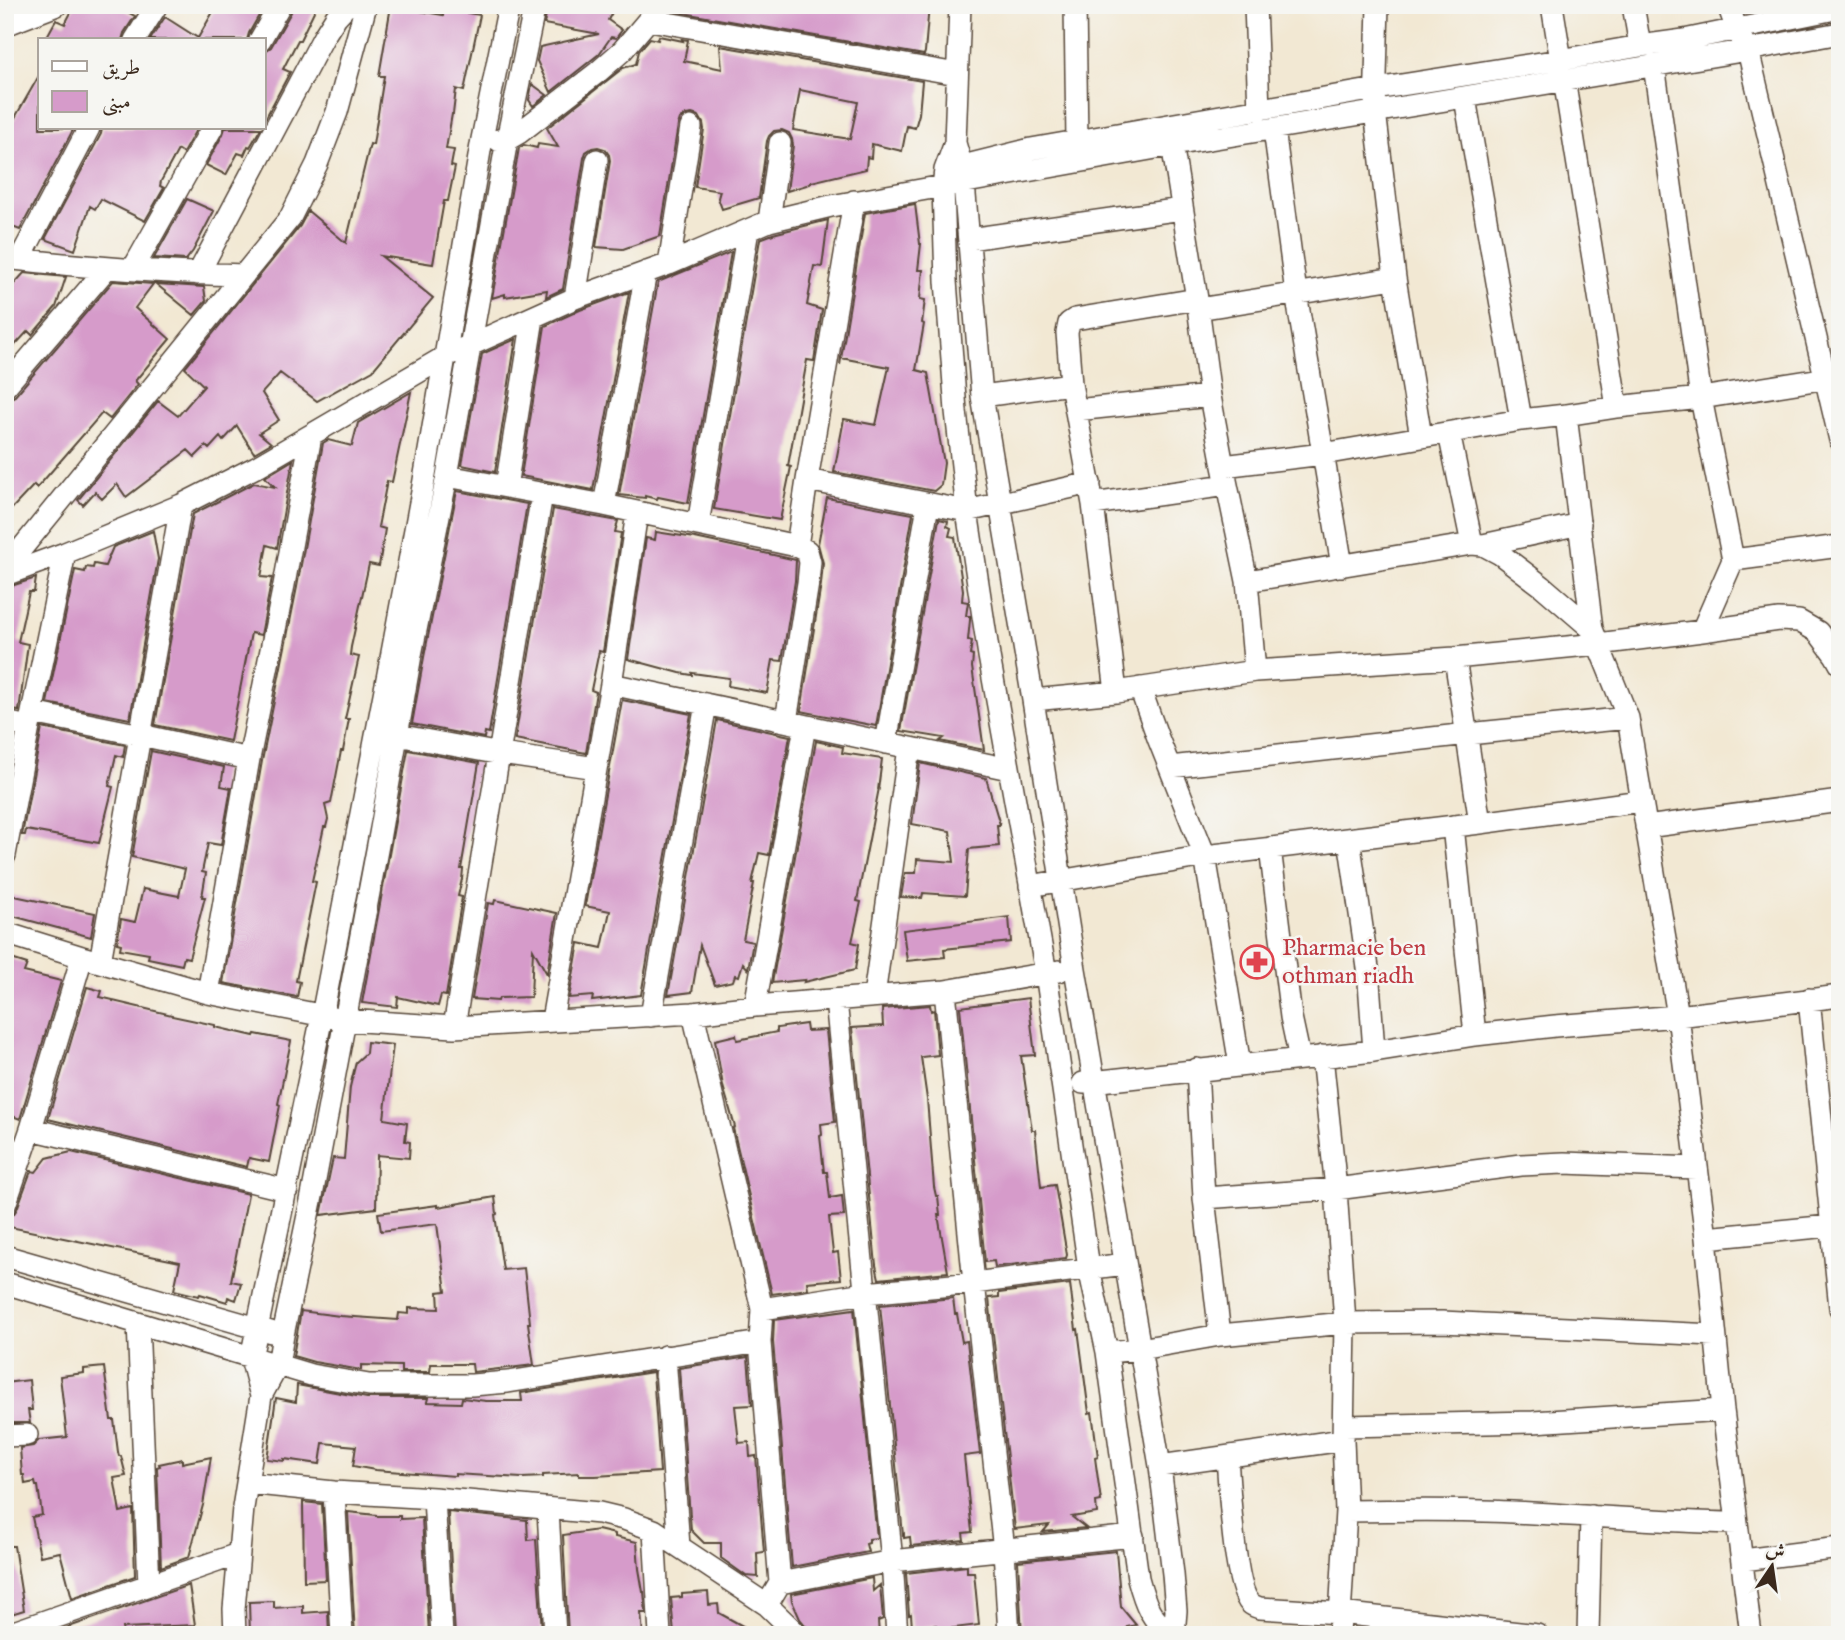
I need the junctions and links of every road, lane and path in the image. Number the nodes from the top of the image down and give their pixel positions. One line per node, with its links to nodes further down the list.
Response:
1 (57, 5): 17 (street)
2 (157, 5): 20 (street)
3 (280, 5): 21 (street)
4 (347, 5): 52 (street)
5 (366, 5): 53 (street)
6 (509, 5): 36 (street)
7 (535, 5): 37 (street)
8 (960, 5): 26 (street)
9 (1074, 5): 38 (street)
10 (1255, 5): 29 (street)
11 (1378, 5): 27 (street)
12 (1552, 5): 25 (street)
13 (1633, 5): 22 (street)
14 (1728, 5): 18 (street)
15 (1839, 8): 18 (street)
16 (655, 13): 26 (street); 37 (street)
17 (5, 25)
18 (1737, 30): 22 (street); 23 (street)
19 (1840, 33): 23 (street)
20 (136, 38)
21 (261, 38)
22 (1640, 46): 25 (street)
23 (1748, 50): 24 (street); 61 (street)
24 (1654, 65): 25 (street); 66 (street)
25 (1562, 70): 27 (street); 28 (street); 67 (street)
26 (957, 74): 41 (street)
27 (1376, 89): 29 (street); 30 (street)
28 (1465, 98): 30 (street); 70 (street)
29 (1259, 110): 35 (street)
30 (1375, 111): 32 (street); 54 (street)
31 (691, 127): 48 (street)
32 (1274, 129): 35 (street); 55 (street)
33 (88, 130): 47 (street)
34 (211, 130): 50 (street)
35 (1171, 136): 38 (street); 41 (street); 43 (street)
36 (482, 139): 37 (street); 60 (street)
37 (507, 140): 59 (street)
38 (1077, 141): 41 (street)
39 (780, 143): 44 (street)
40 (597, 160): 56 (street)
41 (954, 177): 42 (street); 46 (street); 86 (street)
42 (854, 201): 44 (street); 78 (street)
43 (1182, 209): 46 (street); 57 (street)
44 (769, 221): 45 (street)
45 (748, 230): 48 (street); 88 (street)
46 (968, 239): 64 (street)
47 (13, 258): 49 (street)
48 (668, 264): 51 (street)
49 (107, 268): 50 (street); 63 (street)
50 (133, 269): 52 (street)
51 (646, 272): 56 (street); 84 (street)
52 (198, 274): 53 (street)
53 (244, 275): 96 (street)
54 (1395, 278): 55 (street); 73 (street)
55 (1296, 293): 57 (street); 75 (street)
56 (575, 298): 58 (street)
57 (1198, 304): 62 (street); 65 (street)
58 (533, 318): 59 (street); 79 (street)
59 (472, 343): 60 (street); 76 (street)
60 (446, 356): 72 (street); 146 (street)
61 (1832, 377): 66 (street); 74 (street)
62 (1071, 384): 64 (street); 68 (street)
63 (5, 387)
64 (982, 396): 82 (street)
65 (1210, 397): 68 (street); 77 (street)
66 (1701, 398): 67 (street); 94 (street)
67 (1616, 407): 69 (street)
68 (1076, 410): 81 (street)
69 (1566, 415): 70 (street); 89 (street)
70 (1521, 420): 71 (street)
71 (1449, 433): 73 (street); 90 (street)
72 (310, 436): 83 (street); 119 (street)
73 (1421, 437): 75 (street)
74 (1840, 440)
75 (1323, 454): 77 (street); 95 (street)
76 (447, 476): 79 (street); 113 (street)
77 (1225, 476): 81 (street); 98 (street)
78 (807, 480): 85 (street); 91 (street)
79 (506, 487): 80 (street)
80 (542, 494): 84 (street); 118 (street)
81 (1091, 494): 82 (street); 106 (street)
82 (999, 504): 86 (street); 107 (street)
83 (181, 505): 93 (street); 115 (street)
84 (604, 505): 87 (street)
85 (928, 505): 86 (street); 116 (street)
86 (967, 512): 122 (street)
87 (637, 513): 88 (street); 104 (street)
88 (698, 524): 91 (street)
89 (1580, 524): 90 (street); 100 (street)
90 (1478, 545): 95 (street); 100 (street)
91 (797, 547): 112 (street)
92 (1840, 547): 94 (street)
93 (65, 553): 97 (street); 110 (street)
94 (1733, 560): 99 (street)
95 (1342, 566): 98 (street)
96 (5, 569)
97 (5, 575)
98 (1247, 580): 103 (street)
99 (1702, 631): 100 (street); 102 (street)
100 (1595, 636): 101 (street); 109 (street)
101 (1455, 658): 103 (street); 114 (street)
102 (1840, 664)
103 (1255, 671): 105 (street)
104 (611, 684): 108 (street); 121 (street)
105 (1140, 688): 106 (street); 120 (street)
106 (1116, 692): 107 (street)
107 (1033, 700): 132 (street)
108 (706, 704): 112 (street); 147 (street)
109 (1628, 718): 114 (street); 123 (street)
110 (31, 720): 111 (street); 115 (street); 130 (street)
111 (5, 722)
112 (796, 723): 116 (street); 144 (street)
113 (397, 734): 118 (street); 149 (street)
114 (1468, 734): 120 (street); 125 (street)
115 (141, 735): 119 (street); 135 (street)
116 (886, 743): 117 (street)
117 (909, 748): 122 (street); 140 (street)
118 (501, 754): 121 (street); 151 (street)
119 (249, 759): 139 (street)
120 (1170, 767): 131 (street)
121 (596, 768): 150 (street)
122 (1009, 768): 133 (street)
123 (1641, 801): 125 (street); 127 (street)
124 (1840, 801): 127 (street)
125 (1480, 823): 126 (street)
126 (1453, 826): 128 (street); 152 (street)
127 (1646, 827): 148 (street)
128 (1349, 839): 129 (street); 153 (street)
129 (1270, 848): 131 (street); 155 (street)
130 (5, 855)
131 (1205, 856): 132 (street); 156 (street)
132 (1062, 880): 133 (street); 136 (street)
133 (1030, 886): 137 (street)
134 (5, 933): 135 (street)
135 (91, 960): 139 (street); 160 (street)
136 (1074, 969): 137 (street); 158 (street)
137 (1046, 973): 138 (street); 159 (street)
138 (945, 991): 140 (street); 172 (street)
139 (208, 993): 146 (street)
140 (874, 996): 143 (street)
141 (1840, 996): 142 (street)
142 (1810, 999): 148 (street); 166 (street)
143 (835, 1000): 144 (street); 173 (street)
144 (755, 1006): 145 (street)
145 (693, 1013): 147 (street); 175 (street)
146 (322, 1016): 149 (street); 163 (street)
147 (651, 1016): 150 (street)
148 (1678, 1016): 152 (street); 161 (street)
149 (345, 1020): 151 (street); 179 (street)
150 (552, 1020): 151 (street)
151 (454, 1027)
152 (1475, 1035): 153 (street)
153 (1374, 1051): 154 (street)
154 (1322, 1056): 155 (street); 162 (street)
155 (1300, 1059): 156 (street)
156 (1240, 1065): 157 (street)
157 (1197, 1069): 158 (street); 164 (street)
158 (1095, 1081): 159 (street); 169 (street)
159 (1063, 1086): 170 (street)
160 (31, 1129): 163 (street); 165 (street)
161 (1696, 1168): 162 (street); 167 (street)
162 (1336, 1189): 164 (street); 177 (street)
163 (287, 1190): 178 (street)
164 (1204, 1198): 180 (street)
165 (5, 1205)
166 (1835, 1225): 167 (street); 174 (street)
167 (1706, 1238): 181 (street)
168 (5, 1256): 178 (street)
169 (1125, 1265): 170 (street); 183 (street)
170 (1089, 1268): 172 (street); 184 (street)
171 (5, 1283): 176 (street)
172 (974, 1283): 173 (street); 206 (street)
173 (865, 1293): 175 (street); 209 (street)
174 (1840, 1308)
175 (762, 1310): 182 (street)
176 (138, 1323): 186 (street); 211 (street)
177 (1345, 1324): 180 (street); 181 (street); 190 (street)
178 (257, 1328): 179 (street); 186 (street)
179 (283, 1335): 187 (street)
180 (1220, 1335): 183 (street)
181 (1714, 1335): 189 (street)
182 (760, 1342): 185 (street); 210 (street)
183 (1140, 1349): 184 (street); 194 (street)
184 (1107, 1352): 203 (street)
185 (665, 1356): 187 (street); 204 (street)
186 (251, 1358): 187 (street); 188 (street)
187 (278, 1365): 188 (street)
188 (261, 1396): 195 (street)
189 (1723, 1410): 190 (street); 201 (street)
190 (1344, 1433): 193 (street); 199 (street)
191 (27, 1435): 192 (street)
192 (5, 1436)
193 (1227, 1457): 194 (street); 213 (street)
194 (1160, 1466): 223 (street)
195 (247, 1483): 196 (street); 207 (street)
196 (334, 1492): 197 (street); 216 (street)
197 (435, 1498): 198 (street); 217 (street)
198 (548, 1510): 202 (street); 218 (street)
199 (1346, 1511): 200 (street); 213 (street)
200 (1591, 1517): 201 (street); 225 (street)
201 (1737, 1522): 208 (street)
202 (653, 1530): 204 (street); 219 (street)
203 (1133, 1536): 206 (street); 223 (street)
204 (679, 1546): 212 (street)
205 (1840, 1548): 208 (street)
206 (1004, 1550): 209 (street); 222 (street)
207 (238, 1555): 211 (street); 215 (street)
208 (1743, 1560): 226 (street)
209 (892, 1561): 210 (street); 221 (street)
210 (780, 1583): 212 (street)
211 (149, 1586): 214 (street)
212 (767, 1605): 220 (street)
213 (1339, 1624): 224 (street)
214 (13, 1634)
215 (235, 1635)
216 (342, 1635)
217 (442, 1635)
218 (555, 1635)
219 (660, 1635)
220 (798, 1635)
221 (897, 1635)
222 (1009, 1635)
223 (1173, 1635)
224 (1537, 1635)
225 (1588, 1635)
226 (1751, 1635)

